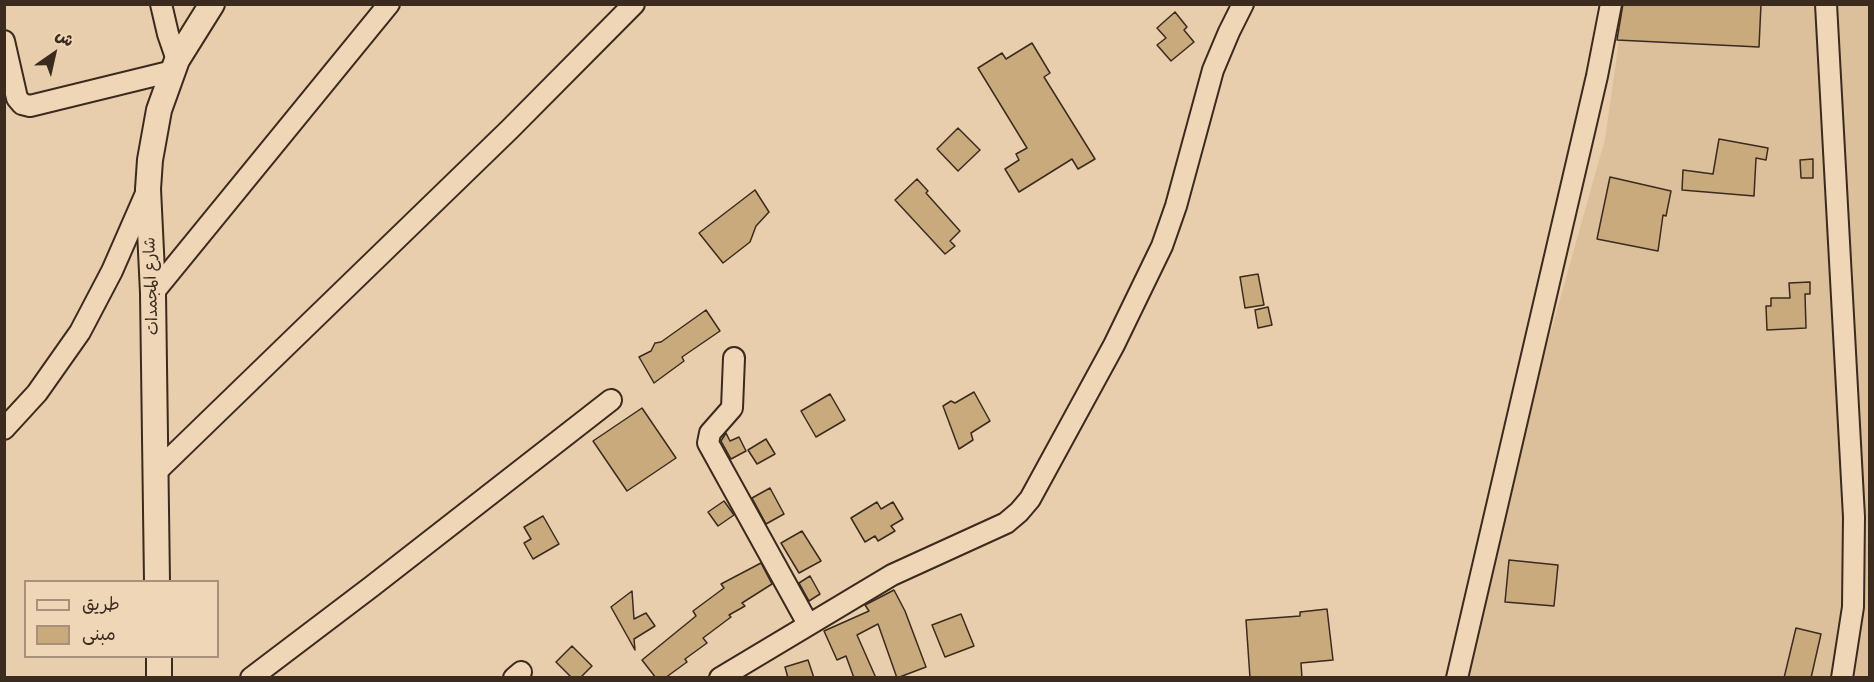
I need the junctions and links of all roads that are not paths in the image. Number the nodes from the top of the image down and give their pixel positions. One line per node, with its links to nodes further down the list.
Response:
1 (161, 4): 9 (street)
2 (212, 4): 9 (main road, شارع المجمدات)
3 (389, 4): 11 (street)
4 (634, 4): 15 (street)
5 (1243, 4): 17 (street)
6 (1611, 4): 22 (street)
7 (1826, 4): 23 (street)
8 (4, 41): 9 (street)
9 (175, 66): 10 (main road, شارع المجمدات)
10 (148, 189): 11 (main road, شارع المجمدات); 14 (street)
11 (153, 293): 15 (main road, شارع المجمدات)
12 (734, 358): 17 (street)
13 (611, 400): 20 (street)
14 (4, 429)
15 (156, 472): 16 (main road, شارع المجمدات)
16 (157, 580)
17 (808, 624): 21 (street)
18 (159, 658): 19 (main road)
19 (159, 678)
20 (251, 678)
21 (720, 678)
22 (1457, 678)
23 (1842, 678)

